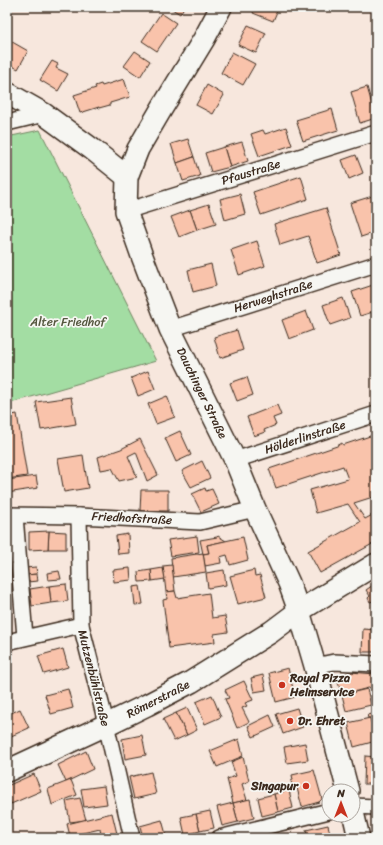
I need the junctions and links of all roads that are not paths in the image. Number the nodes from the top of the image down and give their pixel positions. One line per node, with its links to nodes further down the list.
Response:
1 (221, 7): 6 (main road, Dauchinger Straße)
2 (7, 93): 3 (main road)
3 (44, 114): 4 (street); 6 (main road)
4 (7, 123)
5 (376, 133): 7 (street, Pfaustraße)
6 (127, 177): 7 (main road, Dauchinger Straße)
7 (126, 211): 9 (main road, Dauchinger Straße)
8 (376, 264): 9 (street, Herweghstraße)
9 (170, 329): 11 (main road, Dauchinger Straße)
10 (376, 414): 11 (street, Hölderlinstraße)
11 (235, 460): 12 (main road, Dauchinger Straße)
12 (255, 509): 14 (street, Friedhofstraße); 16 (main road, Dauchinger Straße)
13 (11, 516): 14 (street, Friedhofstraße); 18 (street)
14 (79, 516): 17 (street, Mutzenbühlstraße)
15 (376, 564): 16 (main road, Römerstraße)
16 (299, 611): 21 (main road, Dauchinger Straße); 22 (main road, Römerstraße)
17 (81, 624): 18 (street); 22 (street, Mutzenbühlstraße)
18 (25, 637): 19 (street)
19 (7, 642)
20 (376, 664): 21 (street)
21 (315, 666): 24 (main road, Dauchinger Straße)
22 (106, 725): 23 (main road, Römerstraße); 29 (street, Mutzenbühlstraße)
23 (7, 770)
24 (346, 783)
25 (361, 806): 26 (street)
26 (376, 807)
27 (321, 814): 30 (street)
28 (356, 823): 31 (main road)
29 (132, 838)
30 (219, 838)
31 (359, 838)

